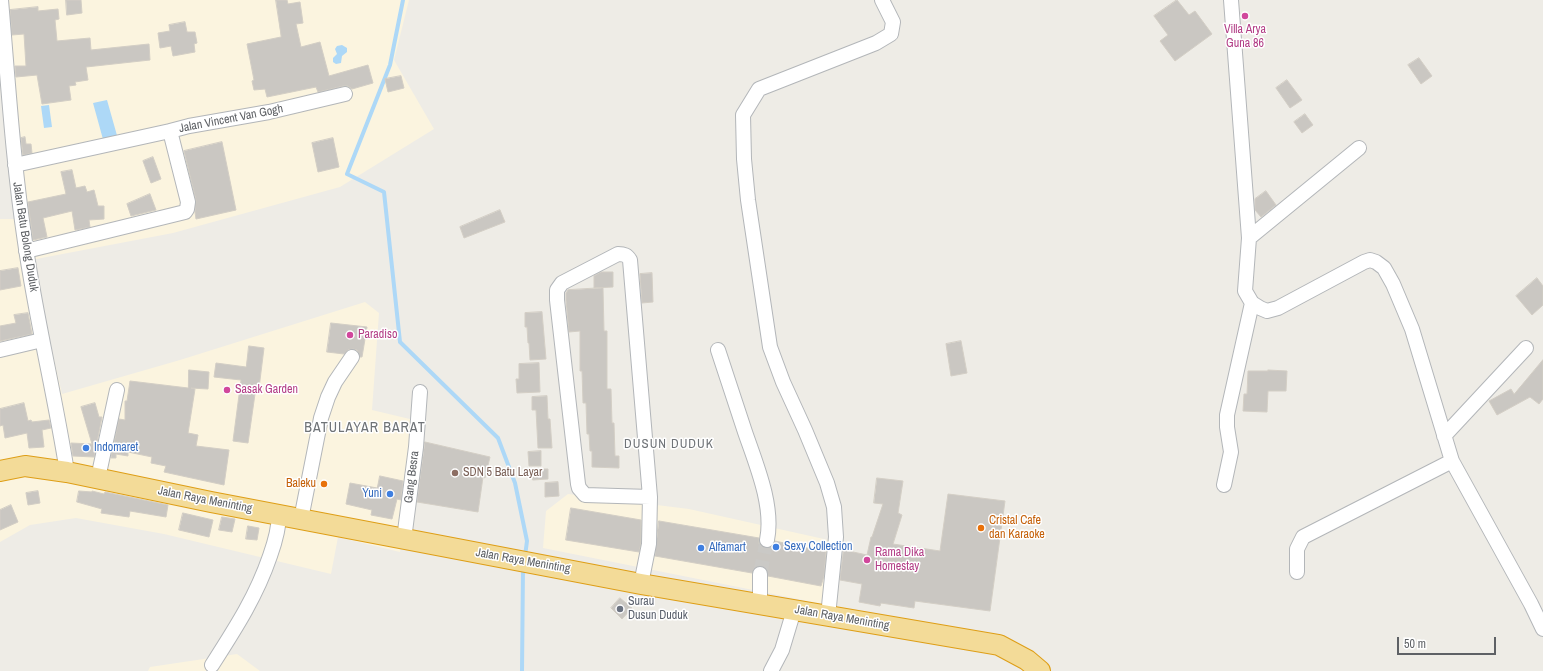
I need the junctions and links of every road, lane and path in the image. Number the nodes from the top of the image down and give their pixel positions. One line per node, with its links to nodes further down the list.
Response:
1 (1, 0): 7 (street, Jalan Batu Bolong Duduk)
2 (882, 0): 34 (street)
3 (1231, 0): 8 (street)
4 (345, 94): 5 (street, Jalan Vincent Van Gogh)
5 (170, 131): 7 (street); 9 (street, Jalan Vincent Van Gogh)
6 (1359, 148): 8 (street)
7 (15, 165): 9 (street, Jalan Batu Bolong Duduk)
8 (1249, 238): 10 (street)
9 (26, 251): 11 (street, Jalan Batu Bolong Duduk)
10 (1252, 303): 18 (street); 23 (street)
11 (42, 340): 13 (street); 21 (street, Jalan Batu Bolong Duduk)
12 (1526, 348): 18 (street)
13 (0, 350)
14 (718, 350): 28 (street)
15 (352, 357): 26 (street)
16 (117, 390): 22 (street)
17 (420, 392): 27 (street, Gang Besra)
18 (1444, 436): 19 (street)
19 (1452, 462): 29 (street); 35 (street)
20 (0, 471): 21 (highway, Jalan Raya Meninting)
21 (67, 472): 22 (highway, Jalan Raya Meninting)
22 (98, 478): 25 (highway, Jalan Raya Meninting)
23 (1224, 485)
24 (650, 497): 24 (street); 31 (street)
25 (279, 514): 26 (highway, Jalan Raya Meninting); 36 (street)
26 (301, 519): 27 (highway, Jalan Raya Meninting)
27 (404, 539): 31 (highway, Jalan Raya Meninting)
28 (767, 540)
29 (1297, 572)
30 (760, 574): 32 (street)
31 (641, 584): 32 (highway, Jalan Raya Meninting)
32 (760, 604): 33 (highway, Jalan Raya Meninting)
33 (794, 610): 34 (highway, Jalan Raya Meninting); 37 (street)
34 (828, 616): 38 (highway, Jalan Raya Meninting)
35 (1543, 629)
36 (212, 665)
37 (771, 671)
38 (1040, 671)

